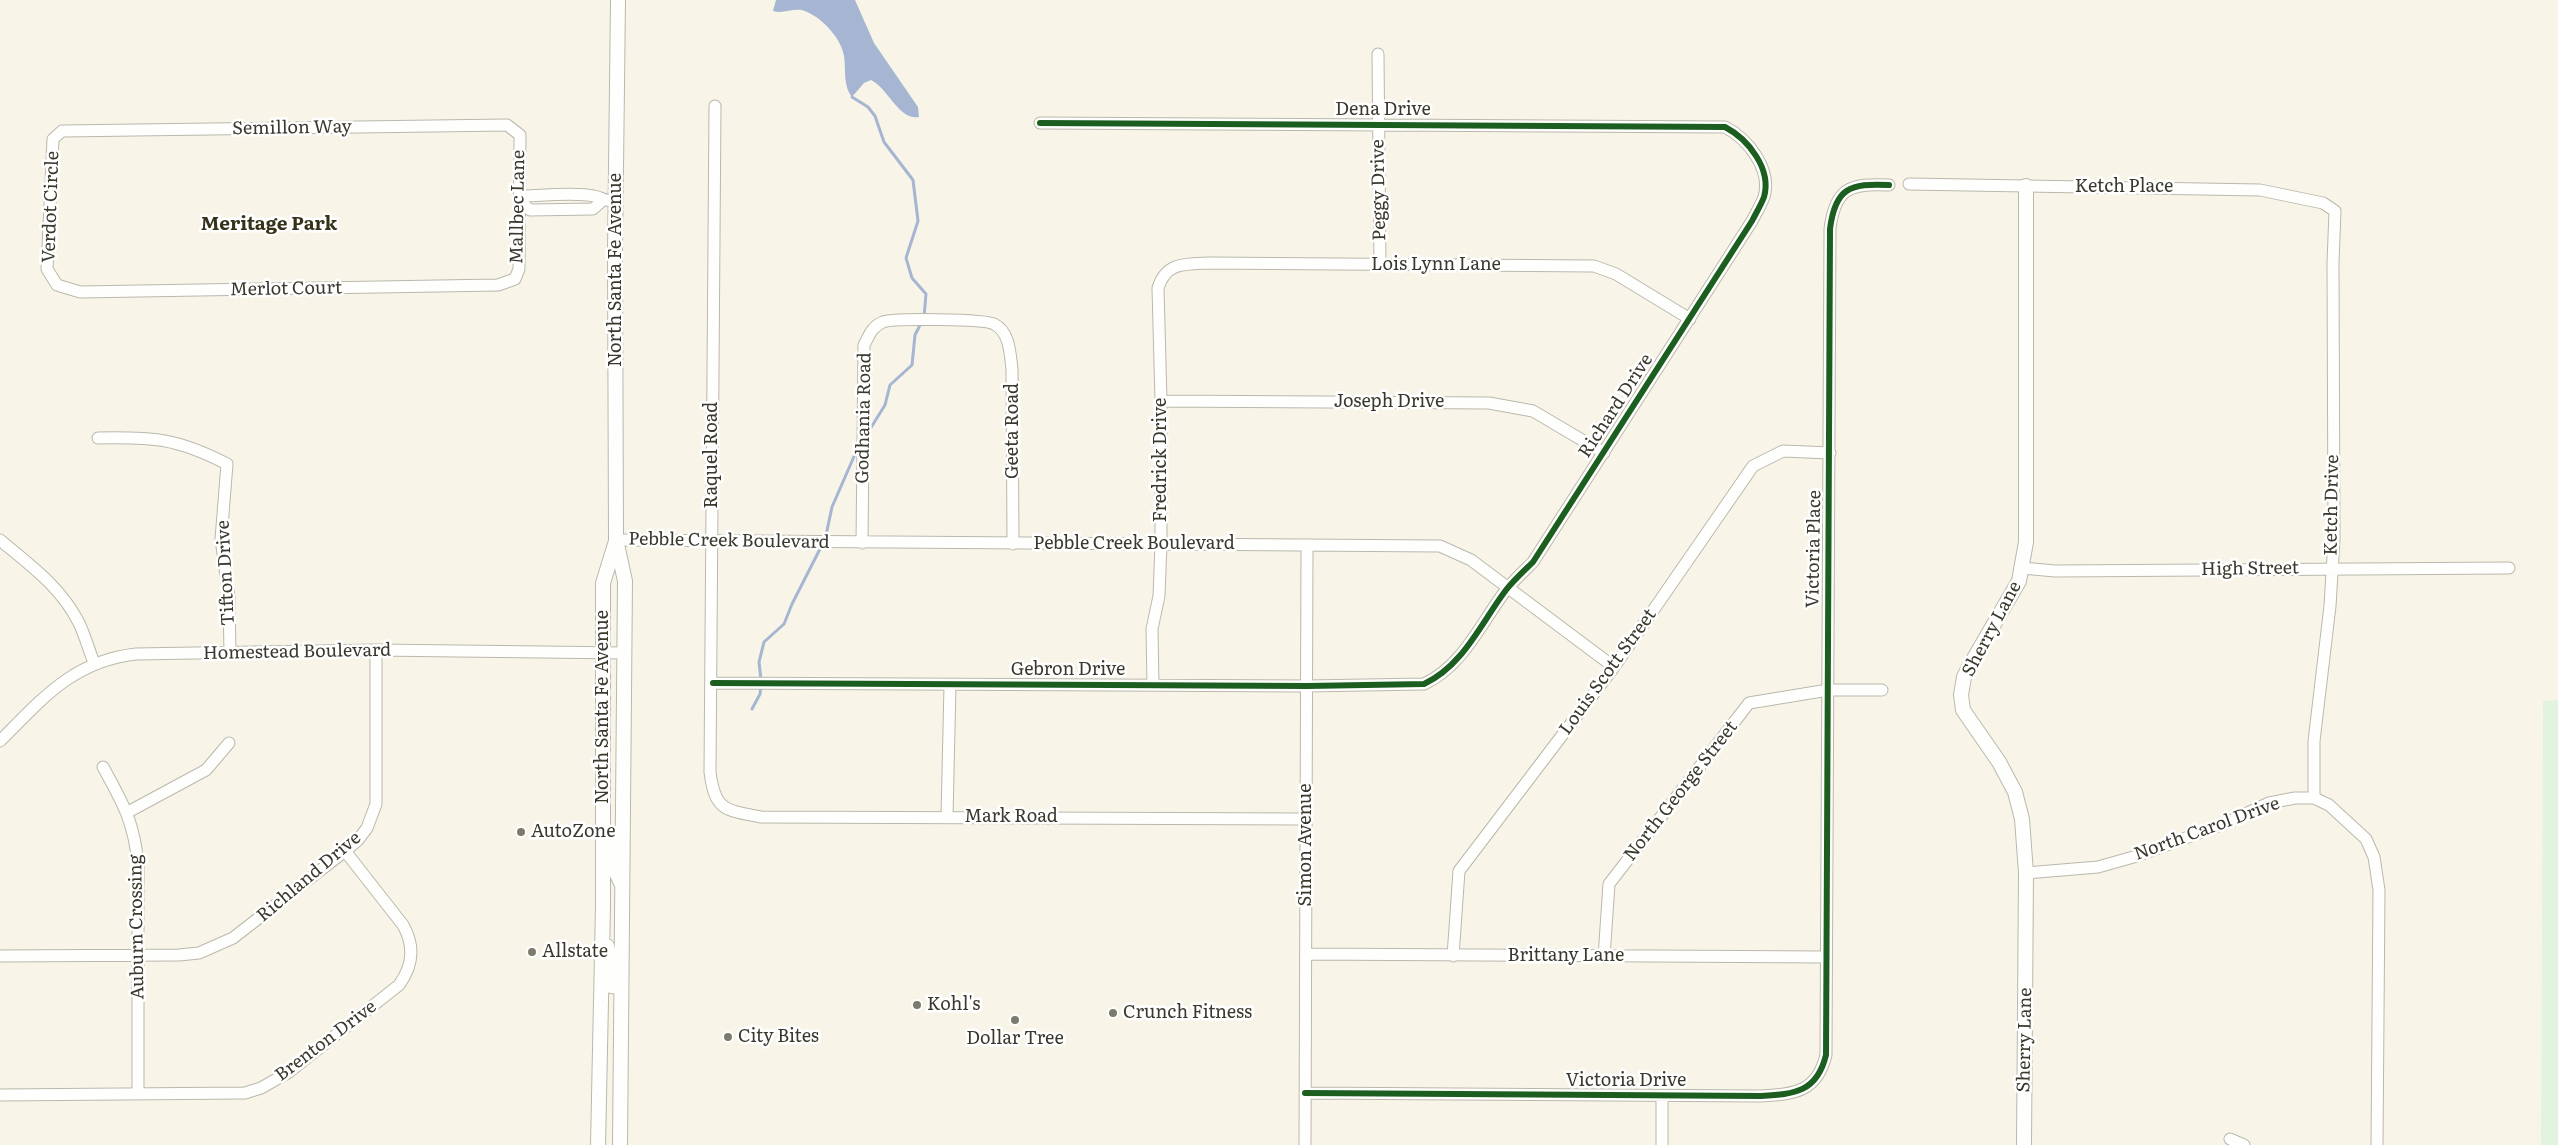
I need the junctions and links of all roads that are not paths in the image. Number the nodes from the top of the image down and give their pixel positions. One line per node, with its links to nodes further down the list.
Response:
1 (618, 0): 13 (street, North Santa Fe Avenue)
2 (1378, 54): 5 (street, Peggy Drive)
3 (715, 106): 29 (street, Raquel Road)
4 (1040, 122): 5 (street, Dena Drive)
5 (1378, 125): 6 (street, Dena Drive); 17 (street, Peggy Drive)
6 (1725, 128): 21 (street, Richard Drive)
7 (62, 131): 8 (street, Semillon Way); 20 (street, Verdot Circle)
8 (520, 135): 14 (street, Mallbec Lane)
9 (1910, 184): 11 (street, Ketch Place)
10 (1889, 185): 26 (street, Victoria Place)
11 (2026, 186): 16 (street, Ketch Place); 34 (street, Sherry Lane)
12 (554, 195): 13 (street); 14 (street); 15 (street)
13 (609, 201): 15 (street); 28 (street, North Santa Fe Avenue)
14 (521, 202): 15 (street); 19 (street, Mallbec Lane)
15 (555, 210)
16 (2335, 211): 35 (street, Ketch Drive)
17 (1380, 265): 18 (street, Lois Lynn Lane); 21 (street, Lois Lynn Lane)
18 (1170, 269): 23 (street, Fredrick Drive)
19 (515, 279): 20 (street, Merlot Court)
20 (57, 285)
21 (1690, 319): 25 (street, Richard Drive)
22 (994, 324): 30 (street, Godhania Road); 31 (street, Geeta Road)
23 (1161, 401): 25 (street, Joseph Drive); 32 (street, Fredrick Drive)
24 (98, 438): 40 (street, Tifton Drive)
25 (1604, 453): 37 (street, Richard Drive)
26 (1830, 453): 43 (street, Louis Scott Street); 49 (street, Victoria Place)
27 (0, 540): 42 (street)
28 (616, 540): 29 (street, Pebble Creek Boulevard); 39 (street, North Santa Fe Avenue); 41 (street, North Santa Fe Avenue)
29 (711, 542): 30 (street, Pebble Creek Boulevard); 44 (street, Raquel Road)
30 (862, 543): 31 (street, Pebble Creek Boulevard)
31 (1013, 544): 32 (street, Pebble Creek Boulevard)
32 (1161, 544): 33 (street, Pebble Creek Boulevard); 47 (street, Fredrick Drive)
33 (1307, 545): 37 (street, Pebble Creek Boulevard); 48 (street, Simon Avenue)
34 (2022, 568): 35 (street, High Street); 61 (street, Sherry Lane)
35 (2331, 568): 36 (street, High Street); 54 (street, Ketch Drive)
36 (2509, 568)
37 (1507, 589): 43 (street, Pebble Creek Boulevard); 45 (street, Richard Drive)
38 (376, 650): 39 (street, Homestead Boulevard); 40 (street, Homestead Boulevard); 60 (street, Richland Drive)
39 (603, 652): 41 (street, Homestead Boulevard); 59 (street, North Santa Fe Avenue)
40 (230, 653): 42 (street, Homestead Boulevard)
41 (625, 653): 62 (street, North Santa Fe Avenue)
42 (94, 663): 51 (street, Homestead Boulevard)
43 (1614, 667): 67 (street, Louis Scott Street)
44 (712, 683): 46 (street, Gebron Drive); 55 (street, Raquel Road)
45 (1424, 684): 48 (street, Gebron Drive)
46 (950, 685): 47 (street, Gebron Drive); 57 (street)
47 (1153, 685): 48 (street, Gebron Drive)
48 (1307, 686): 58 (street, Simon Avenue)
49 (1828, 690): 50 (street, North George Street); 68 (street, North George Street); 69 (street, Victoria Place)
50 (1882, 690)
51 (0, 741)
52 (229, 743): 56 (street)
53 (103, 767): 56 (street, Auburn Crossing)
54 (2314, 798): 61 (street, North Carol Drive); 82 (street)
55 (719, 803): 57 (street, Mark Road)
56 (128, 812): 65 (street, Auburn Crossing)
57 (947, 817): 58 (street, Mark Road)
58 (1306, 819): 64 (street, Simon Avenue)
59 (603, 837): 62 (street); 63 (street, North Santa Fe Avenue)
60 (345, 851): 65 (street, Richland Drive); 72 (street, Brenton Drive)
61 (2026, 873): 80 (street, Sherry Lane)
62 (624, 890): 70 (street, North Santa Fe Avenue)
63 (602, 929): 70 (street); 76 (street, North Santa Fe Avenue)
64 (1306, 954): 67 (street, Brittany Lane); 71 (street, Simon Avenue)
65 (138, 955): 66 (street, Richland Drive); 72 (street, Auburn Crossing)
66 (0, 956)
67 (1453, 956): 68 (street, Brittany Lane)
68 (1604, 957): 69 (street, Brittany Lane)
69 (1826, 957): 74 (street, Victoria Drive)
70 (621, 987): 77 (street, North Santa Fe Avenue)
71 (1305, 1093): 74 (street, Victoria Drive); 78 (street, Simon Avenue)
72 (138, 1094): 73 (street, Brenton Drive)
73 (0, 1095)
74 (1662, 1097): 79 (street)
75 (2230, 1139): 81 (street)
76 (598, 1145)
77 (620, 1145)
78 (1305, 1145)
79 (1662, 1145)
80 (2024, 1145)
81 (2244, 1145)
82 (2377, 1145)

